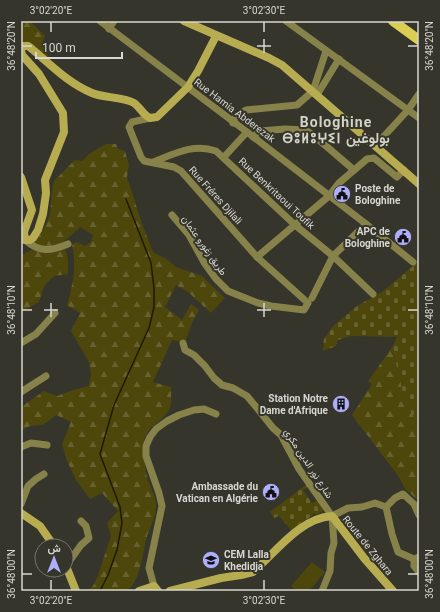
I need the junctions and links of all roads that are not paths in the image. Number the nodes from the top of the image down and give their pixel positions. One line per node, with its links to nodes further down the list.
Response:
1 (100, 21): 7 (street, Rue Hamia Abderezak)
2 (114, 21): 7 (street)
3 (184, 21): 6 (street)
4 (286, 21): 10 (street)
5 (393, 21): 9 (main road)
6 (197, 24): 8 (street)
7 (109, 29): 12 (street, Rue Hamia Abderezak)
8 (216, 36): 12 (street); 13 (street)
9 (419, 40)
10 (326, 51): 11 (street); 13 (street)
11 (339, 59): 13 (street); 15 (street)
12 (188, 87): 16 (street); 18 (street, Rue Hamia Abderezak)
13 (315, 93): 18 (street); 21 (street)
14 (419, 94): 15 (street)
15 (408, 110): 17 (street); 21 (street)
16 (150, 118): 23 (street, Rue Fréres Djilali); 32 (street)
17 (419, 118)
18 (233, 122): 19 (street, Rue Hamia Abderezak)
19 (247, 132): 20 (street, Rue Hamia Abderezak); 22 (street)
20 (253, 137): 24 (street); 28 (street, Rue Hamia Abderezak)
21 (376, 146): 25 (street)
22 (224, 157): 23 (street, Rue Benkritaoui Toufik); 31 (street, Rue Benkritaoui Toufik)
23 (152, 162): 35 (street, Rue Fréres Djilali)
24 (354, 170): 25 (street); 28 (street)
25 (404, 170): 27 (street)
26 (21, 177): 32 (street)
27 (419, 184)
28 (329, 196): 30 (street, Rue Hamia Abderezak); 31 (street)
29 (172, 215): 38 (street, طريق زغورو عثمان)
30 (366, 224): 34 (street); 36 (street, Rue Hamia Abderezak)
31 (295, 225): 34 (street, Rue Benkritaoui Toufik); 35 (street)
32 (25, 240): 33 (street)
33 (68, 244)
34 (333, 256): 37 (street, Rue Benkritaoui Toufik); 38 (street)
35 (257, 257): 38 (street, Rue Fréres Djilali)
36 (413, 262)
37 (373, 294)
38 (310, 300)
39 (55, 313): 40 (street)
40 (21, 343)
41 (183, 344): 52 (street, شارع نور الدين مكري)
42 (46, 376): 43 (street)
43 (21, 392)
44 (216, 414): 59 (street)
45 (47, 444): 46 (street)
46 (21, 447)
47 (44, 474): 48 (street)
48 (21, 504)
49 (386, 507): 51 (street); 52 (street); 56 (street)
50 (21, 514): 54 (street)
51 (419, 515)
52 (329, 516): 62 (street); 63 (street); 64 (street, Route de Zghara)
53 (81, 521): 55 (street)
54 (48, 538)
55 (74, 555)
56 (416, 558): 57 (street)
57 (419, 572)
58 (71, 578): 60 (street)
59 (156, 589): 61 (street)
60 (76, 591)
61 (139, 591)
62 (170, 591)
63 (322, 591)
64 (393, 591)

